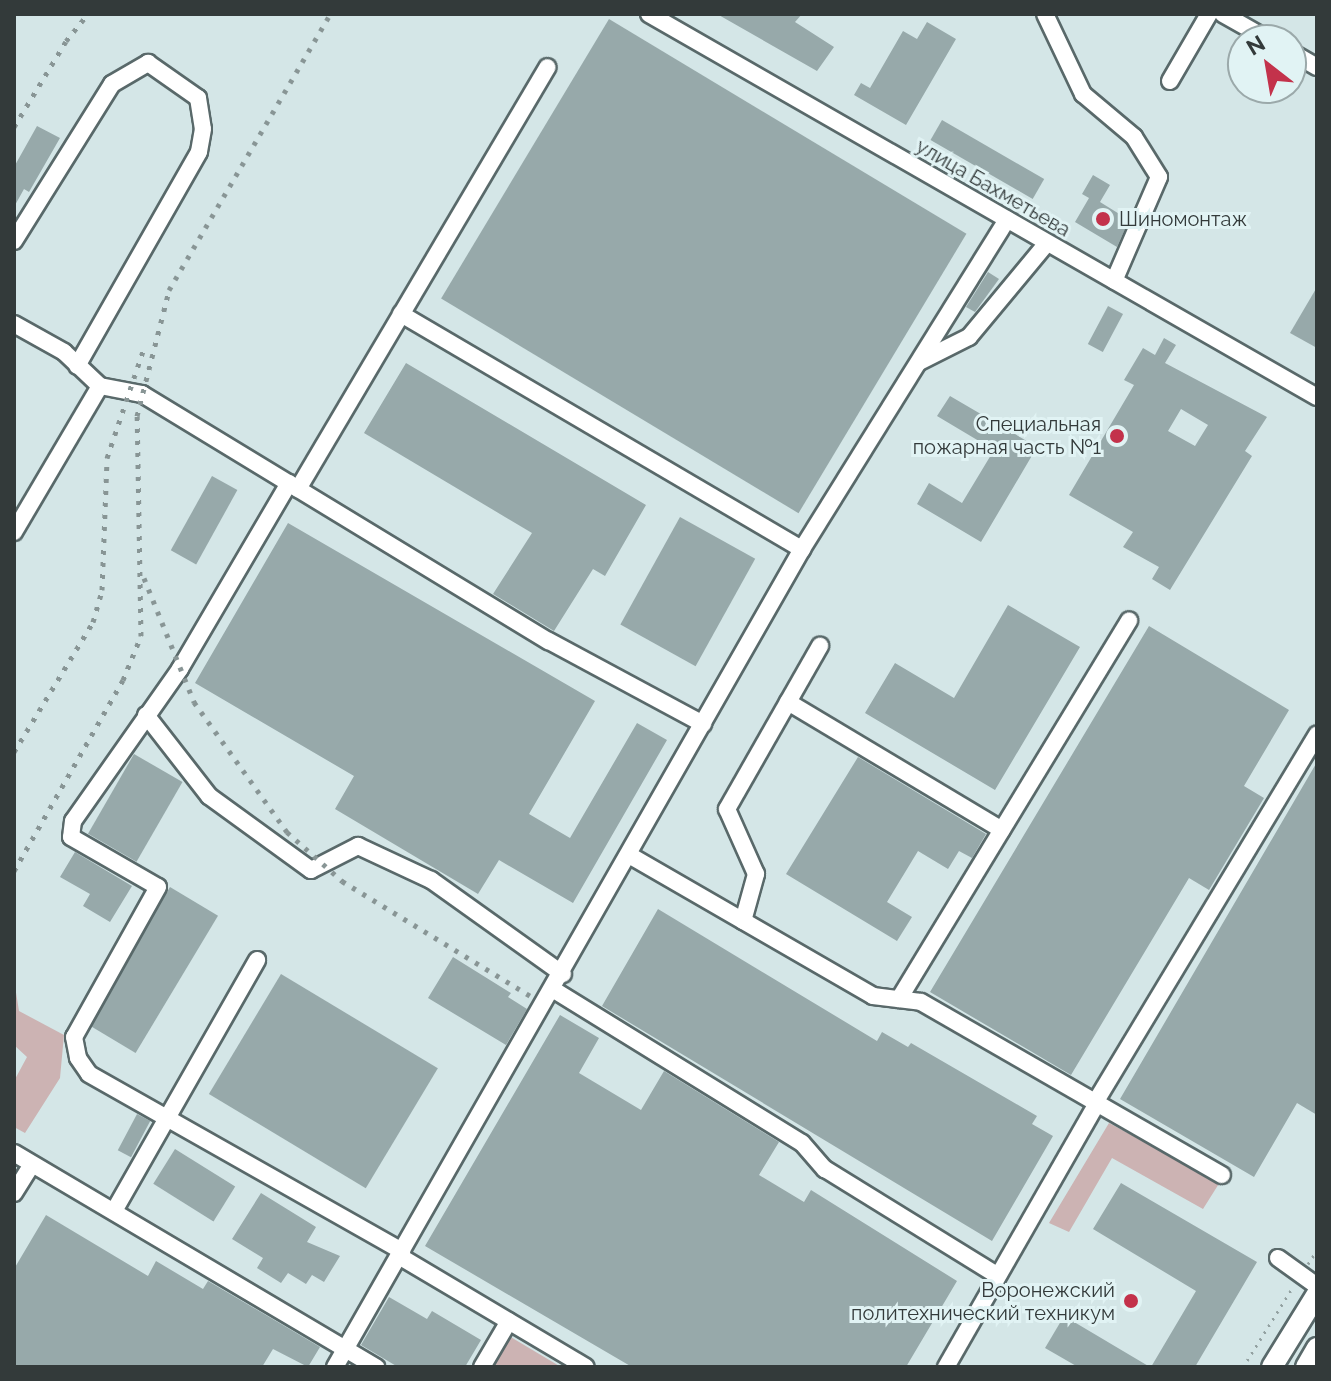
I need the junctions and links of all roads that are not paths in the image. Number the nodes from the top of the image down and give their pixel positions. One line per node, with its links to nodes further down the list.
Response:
1 (649, 14): 8 (street, улица Бахметьева)
2 (1045, 14): 11 (street)
3 (1209, 14): 7 (street)
4 (1223, 14): 5 (street)
5 (1241, 24)
6 (548, 67): 12 (street)
7 (1170, 81)
8 (1007, 220): 10 (street, улица Бахметьева); 14 (street)
9 (14, 241): 15 (street)
10 (1047, 243): 11 (street, улица Бахметьева); 14 (street)
11 (1114, 281): 17 (street, улица Бахметьева)
12 (401, 314): 18 (street); 20 (street)
13 (14, 324): 15 (street)
14 (918, 363): 20 (street)
15 (77, 366): 16 (street)
16 (100, 386): 18 (street); 19 (street)
17 (1317, 397)
18 (294, 486): 24 (street); 25 (street)
19 (14, 532)
20 (802, 549): 25 (street)
21 (1129, 620): 27 (street)
22 (820, 646): 23 (street)
23 (788, 702): 27 (street); 29 (street)
24 (146, 715): 31 (street); 35 (street)
25 (703, 724): 28 (street)
26 (1317, 735): 34 (street)
27 (1002, 830): 33 (street)
28 (629, 855): 29 (street); 31 (street)
29 (743, 921): 33 (street)
30 (257, 960): 35 (street)
31 (563, 974): 32 (street)
32 (554, 990): 41 (street); 43 (street)
33 (899, 999): 34 (street)
34 (1096, 1102): 38 (street); 43 (street)
35 (167, 1120): 40 (street); 41 (street)
36 (14, 1153): 37 (street)
37 (32, 1164): 39 (street); 40 (street)
38 (1222, 1175)
39 (14, 1193)
40 (114, 1211): 48 (street)
41 (401, 1254): 46 (street); 48 (street)
42 (1278, 1258): 44 (street)
43 (998, 1276): 53 (street)
44 (1317, 1286)
45 (1317, 1294): 54 (main road)
46 (509, 1321): 51 (street); 52 (street)
47 (1317, 1348): 55 (main road)
48 (346, 1349): 49 (street); 50 (street)
49 (335, 1367)
50 (376, 1367)
51 (482, 1367)
52 (586, 1367)
53 (946, 1367)
54 (1272, 1367)
55 (1306, 1367)

